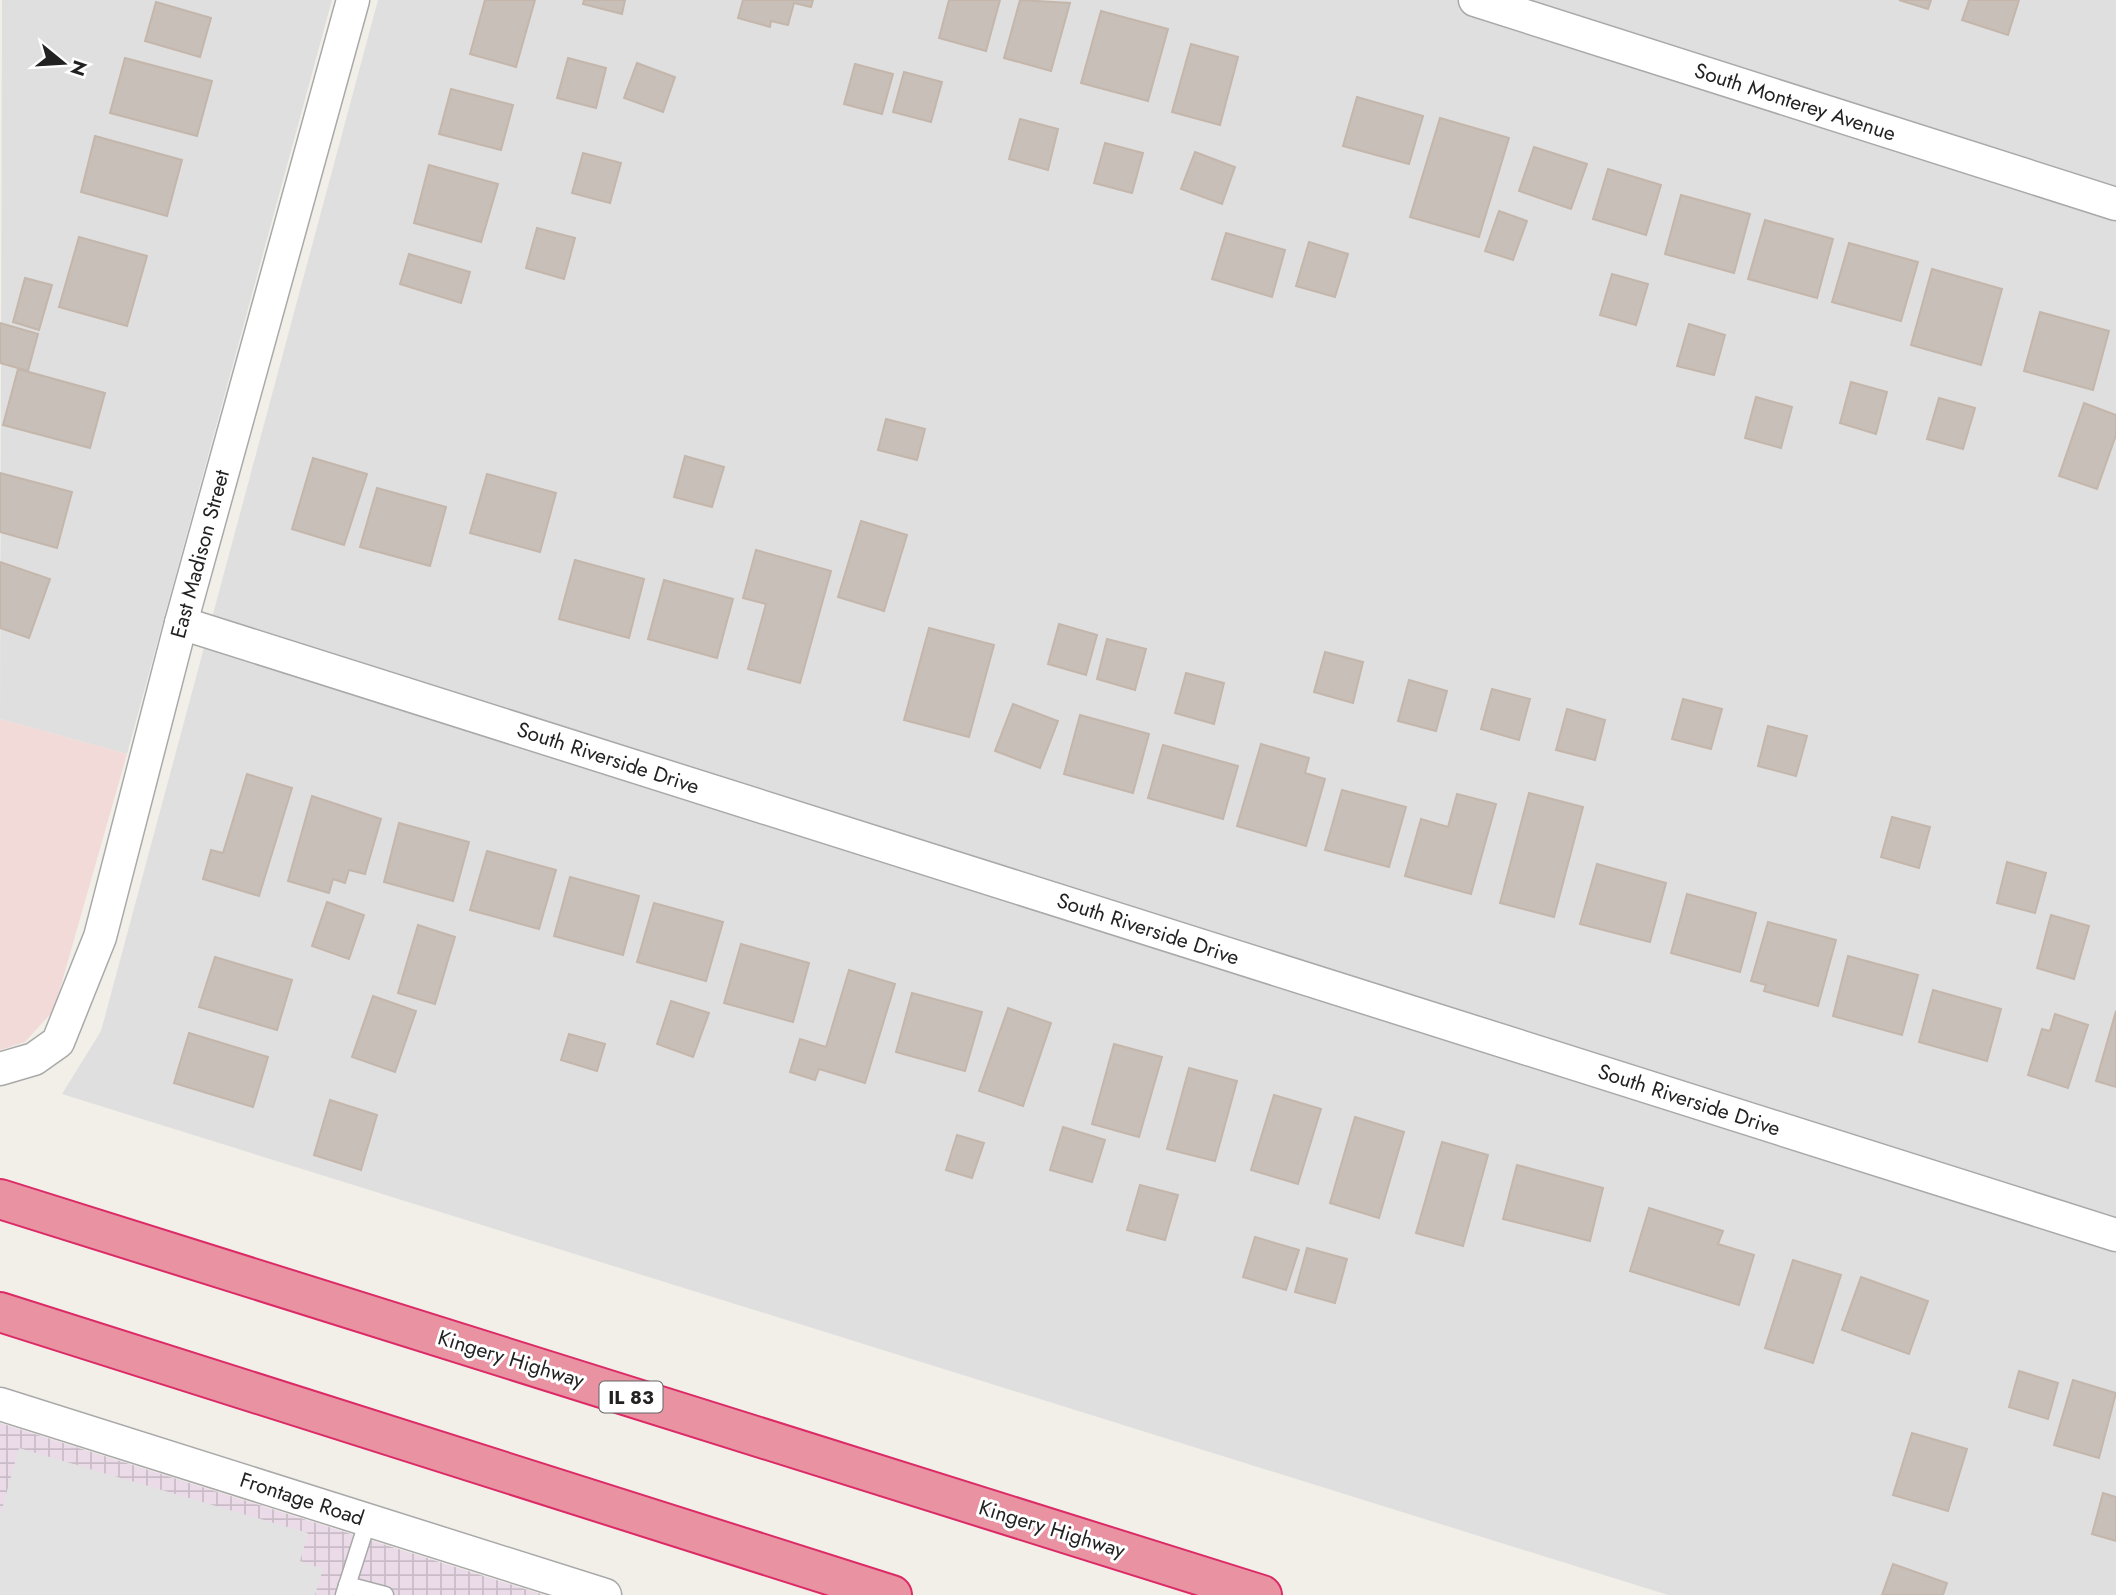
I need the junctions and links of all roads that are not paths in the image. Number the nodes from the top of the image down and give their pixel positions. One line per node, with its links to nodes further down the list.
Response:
1 (353, 0): 4 (street, East Madison Street)
2 (1475, 0): 3 (street, South Monterey Avenue)
3 (2116, 204)
4 (181, 623): 5 (street, East Madison Street); 7 (street, South Riverside Drive)
5 (0, 1069)
6 (0, 1199): 15 (highway, Kingery Highway / IL 83)
7 (2116, 1235)
8 (0, 1312): 14 (highway)
9 (0, 1404): 10 (street, Frontage Road)
10 (368, 1520): 11 (lane); 12 (street, Frontage Road)
11 (345, 1590): 13 (lane)
12 (584, 1592)
13 (385, 1595)
14 (892, 1595)
15 (1262, 1595)

